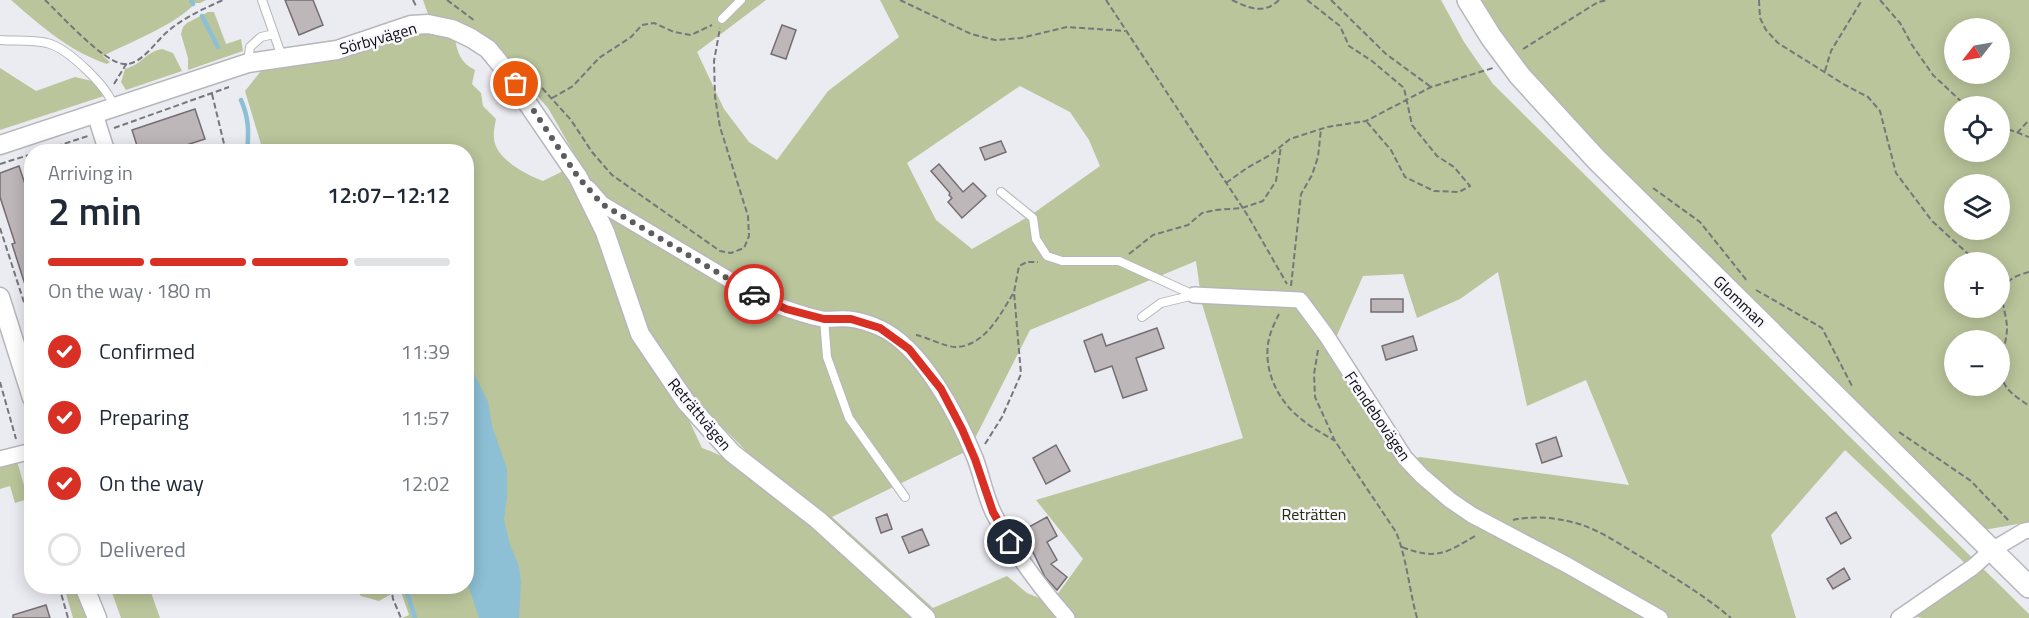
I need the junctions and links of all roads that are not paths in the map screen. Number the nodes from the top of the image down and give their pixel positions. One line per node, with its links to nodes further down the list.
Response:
1 (262, 0): 5 (lane)
2 (741, 0): 4 (lane)
3 (1468, 0): 24 (main road, Glomman)
4 (722, 19)
5 (274, 34): 7 (lane); 8 (lane)
6 (0, 40): 9 (lane)
7 (282, 57): 8 (street, Sörbyvägen); 13 (street, Sörbyvägen)
8 (248, 63): 9 (street, Sörbyvägen)
9 (111, 101): 10 (street, Sörbyvägen)
10 (95, 114): 11 (street); 12 (street, Sörbyvägen)
11 (105, 144)
12 (0, 146)
13 (578, 177): 18 (street, Sörbyvägen); 28 (street, Reträttvägen)
14 (1001, 192): 15 (lane)
15 (1194, 295): 17 (lane); 30 (street, Frendebovägen)
16 (0, 297): 19 (street)
17 (1142, 316)
18 (824, 319): 22 (lane); 29 (street, Sörbyvägen)
19 (24, 373)
20 (24, 453): 21 (street)
21 (0, 459)
22 (905, 497)
23 (2025, 532): 24 (street)
24 (1992, 550): 25 (main road, Glomman); 31 (street)
25 (2029, 587)
26 (87, 594): 27 (street)
27 (96, 618)
28 (926, 618)
29 (1067, 618)
30 (1660, 618)
31 (1899, 618)

